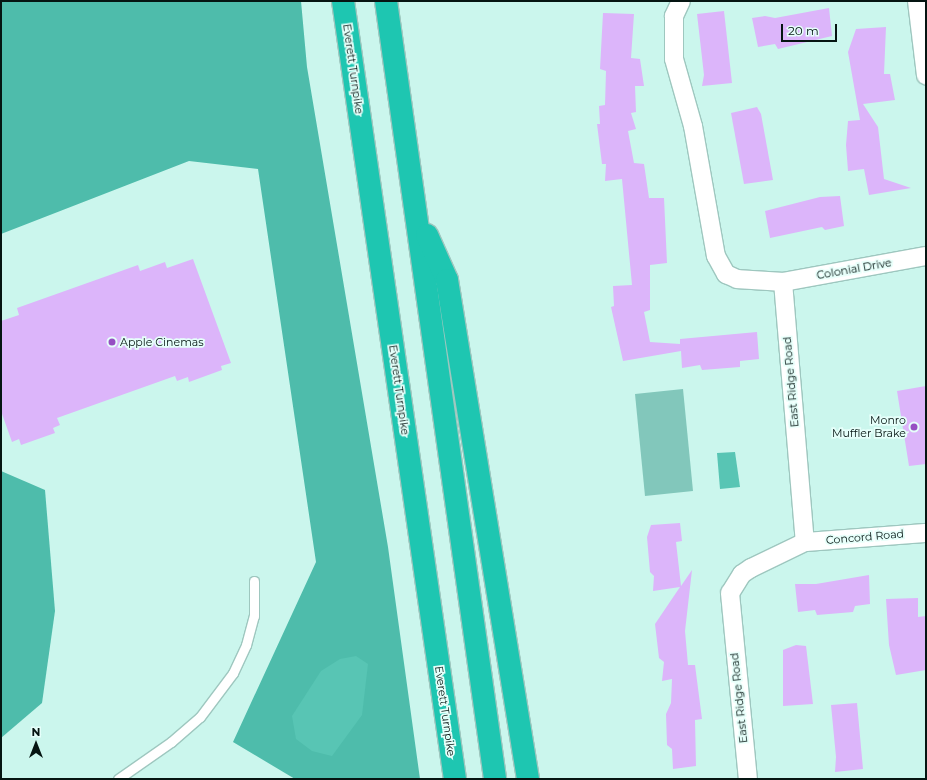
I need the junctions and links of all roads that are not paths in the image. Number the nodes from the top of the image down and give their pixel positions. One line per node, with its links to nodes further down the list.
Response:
1 (343, 1): 13 (highway, Everett Turnpike)
2 (386, 1): 6 (highway)
3 (681, 1): 8 (street)
4 (917, 1): 5 (street)
5 (926, 75)
6 (417, 215): 14 (highway); 15 (highway)
7 (926, 256): 8 (street, Colonial Drive)
8 (783, 282): 10 (street, East Ridge Road)
9 (926, 533): 10 (street, Concord Road)
10 (805, 542): 16 (street, East Ridge Road)
11 (254, 581): 12 (lane)
12 (118, 779)
13 (455, 779)
14 (495, 779)
15 (528, 779)
16 (748, 779)

